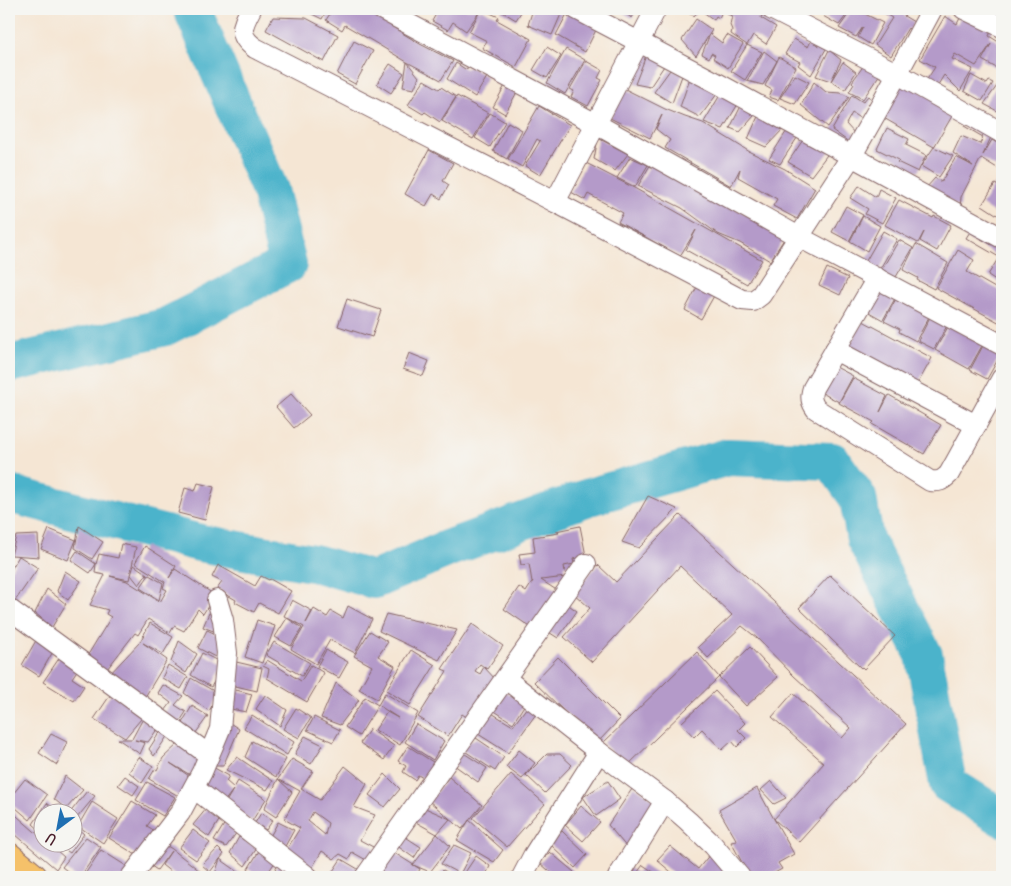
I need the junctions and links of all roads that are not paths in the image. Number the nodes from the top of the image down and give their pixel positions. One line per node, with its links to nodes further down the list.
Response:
1 (251, 9): 14 (street)
2 (381, 9): 11 (street)
3 (576, 9): 9 (street)
4 (656, 9): 9 (street)
5 (771, 9): 10 (street)
6 (932, 9): 10 (street)
7 (964, 9): 8 (street)
8 (1002, 27)
9 (638, 42): 11 (street); 13 (street)
10 (898, 74): 12 (street); 13 (street)
11 (596, 124): 14 (street); 15 (street)
12 (1002, 133)
13 (851, 156): 15 (street); 16 (street)
14 (555, 202): 15 (street)
15 (799, 237): 17 (street)
16 (1002, 238)
17 (877, 278): 18 (street); 19 (street)
18 (1002, 345)
19 (835, 350): 21 (street); 21 (street)
20 (1002, 378): 21 (street)
21 (976, 425)
22 (586, 564): 25 (street)
23 (217, 600): 27 (street)
24 (9, 609): 27 (street)
25 (506, 679): 26 (street); 34 (street)
26 (600, 752): 29 (street); 35 (street)
27 (209, 755): 28 (street)
28 (194, 788): 32 (street); 33 (street)
29 (665, 801): 36 (street); 37 (street)
30 (9, 858): 31 (highway)
31 (32, 877)
32 (130, 877)
33 (308, 877)
34 (365, 877)
35 (522, 877)
36 (618, 877)
37 (740, 877)

